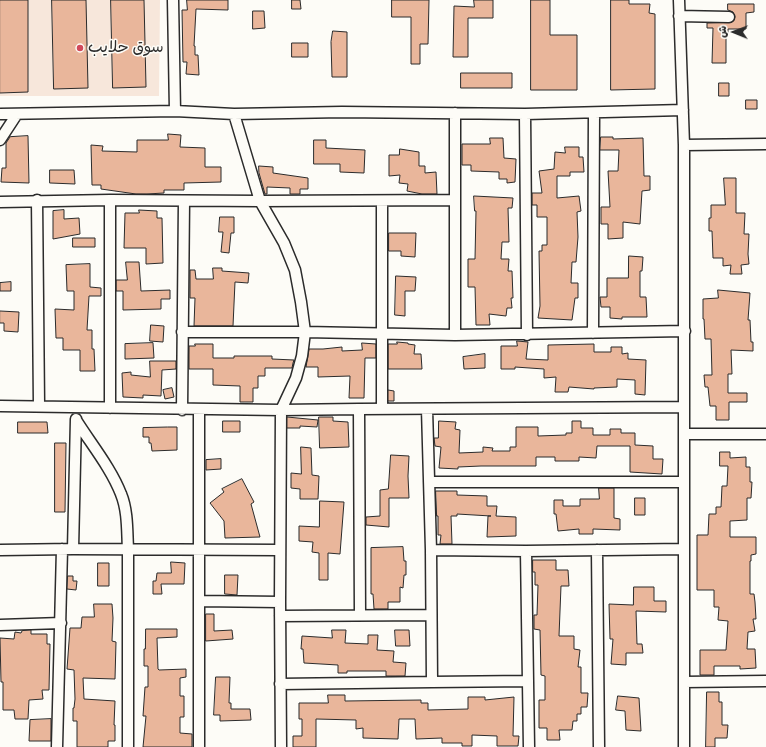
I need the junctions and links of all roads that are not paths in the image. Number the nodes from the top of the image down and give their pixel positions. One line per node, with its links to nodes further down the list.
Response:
1 (173, 0): 6 (street)
2 (679, 0): 3 (street)
3 (679, 16): 4 (street); 5 (street)
4 (729, 16)
5 (683, 110): 8 (street); 15 (street)
6 (175, 111): 10 (street); 11 (street)
7 (454, 113): 11 (street); 12 (street); 18 (street)
8 (594, 113): 12 (street); 26 (street)
9 (0, 114): 10 (street)
10 (17, 114): 13 (street)
11 (234, 114): 20 (street)
12 (525, 114): 28 (street)
13 (0, 140)
14 (766, 144): 15 (street)
15 (684, 145): 23 (street)
16 (38, 200): 17 (street); 22 (street); 30 (street)
17 (110, 200): 19 (street); 34 (street)
18 (455, 200): 21 (street); 29 (street)
19 (184, 201): 20 (street); 24 (street)
20 (260, 201): 21 (street); 25 (street)
21 (382, 201): 27 (street)
22 (0, 202)
23 (685, 331): 26 (street); 33 (street)
24 (182, 332): 25 (street); 38 (street)
25 (305, 332): 27 (street); 40 (street)
26 (593, 333): 28 (street)
27 (382, 334): 29 (street); 36 (street)
28 (527, 334): 29 (street)
29 (455, 335)
30 (39, 405): 31 (street); 32 (street)
31 (0, 406)
32 (76, 407): 34 (street); 41 (street)
33 (684, 407): 37 (street); 42 (street)
34 (110, 408): 38 (street)
35 (359, 408): 36 (street); 40 (street); 58 (street)
36 (382, 408): 37 (street)
37 (427, 409): 44 (street)
38 (182, 410): 39 (street)
39 (199, 410): 40 (street); 51 (street)
40 (281, 410): 52 (street)
41 (76, 420): 47 (street); 48 (street)
42 (684, 434): 43 (street); 45 (street)
43 (766, 434)
44 (429, 482): 45 (street); 53 (street)
45 (684, 482): 49 (street)
46 (62, 549): 47 (street); 50 (street); 61 (street)
47 (73, 549): 48 (street)
48 (128, 549): 51 (street); 69 (street)
49 (684, 549): 54 (street); 66 (street)
50 (0, 550)
51 (199, 550): 52 (street); 56 (street)
52 (280, 550): 57 (street)
53 (431, 550): 55 (street); 59 (street)
54 (597, 550): 55 (street); 73 (street)
55 (526, 551): 63 (street)
56 (199, 601): 57 (street); 70 (street)
57 (280, 602): 60 (street)
58 (360, 615): 59 (street); 60 (street)
59 (431, 615): 65 (street)
60 (280, 616): 67 (street)
61 (61, 624): 62 (street); 68 (street)
62 (0, 625)
63 (528, 681): 65 (street); 72 (street)
64 (766, 681): 66 (street)
65 (432, 682): 67 (street)
66 (684, 682): 74 (street)
67 (280, 684): 71 (street)
68 (57, 747)
69 (128, 747)
70 (199, 747)
71 (281, 747)
72 (529, 747)
73 (599, 747)
74 (684, 747)

